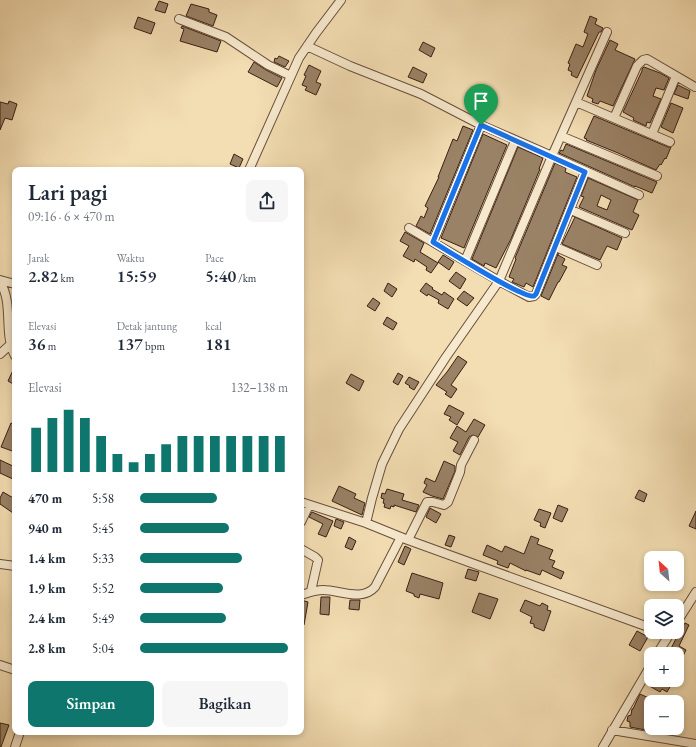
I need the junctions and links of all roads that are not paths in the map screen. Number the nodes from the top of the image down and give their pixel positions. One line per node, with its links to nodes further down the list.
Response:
1 (341, 0): 4 (street)
2 (179, 19): 5 (street)
3 (606, 32): 8 (street)
4 (306, 46): 5 (street); 10 (street)
5 (290, 76): 16 (street)
6 (676, 76): 7 (street); 9 (street); 11 (street)
7 (695, 87)
8 (576, 102): 9 (street); 12 (street)
9 (614, 118): 11 (street)
10 (481, 125): 13 (street); 23 (street)
11 (652, 134): 14 (street)
12 (561, 136): 15 (street); 18 (street)
13 (515, 140): 15 (street); 25 (street)
14 (670, 142)
15 (552, 156): 17 (street); 28 (street)
16 (249, 167)
17 (585, 172): 19 (street); 20 (street)
18 (657, 176)
19 (639, 195)
20 (571, 210): 22 (street); 24 (street)
21 (409, 228): 23 (street)
22 (624, 233)
23 (433, 242): 25 (street)
24 (556, 247): 26 (street); 28 (street)
25 (465, 261): 28 (street)
26 (597, 265)
27 (0, 281): 29 (street); 30 (street)
28 (499, 281): 35 (street)
29 (12, 283)
30 (11, 344): 31 (street); 32 (street)
31 (12, 347)
32 (0, 354)
33 (474, 440): 36 (street)
34 (305, 504): 35 (street)
35 (366, 523): 36 (street)
36 (405, 538): 40 (street); 44 (street)
37 (304, 551): 40 (street)
38 (0, 564): 39 (street)
39 (12, 566)
40 (311, 591): 42 (street)
41 (696, 592): 43 (street)
42 (304, 594)
43 (684, 611)
44 (644, 625)
45 (0, 665): 46 (street)
46 (12, 669)
47 (644, 677): 48 (street)
48 (612, 730): 50 (street); 52 (street)
49 (19, 735): 51 (street)
50 (696, 744)
51 (15, 747)
52 (602, 747)

